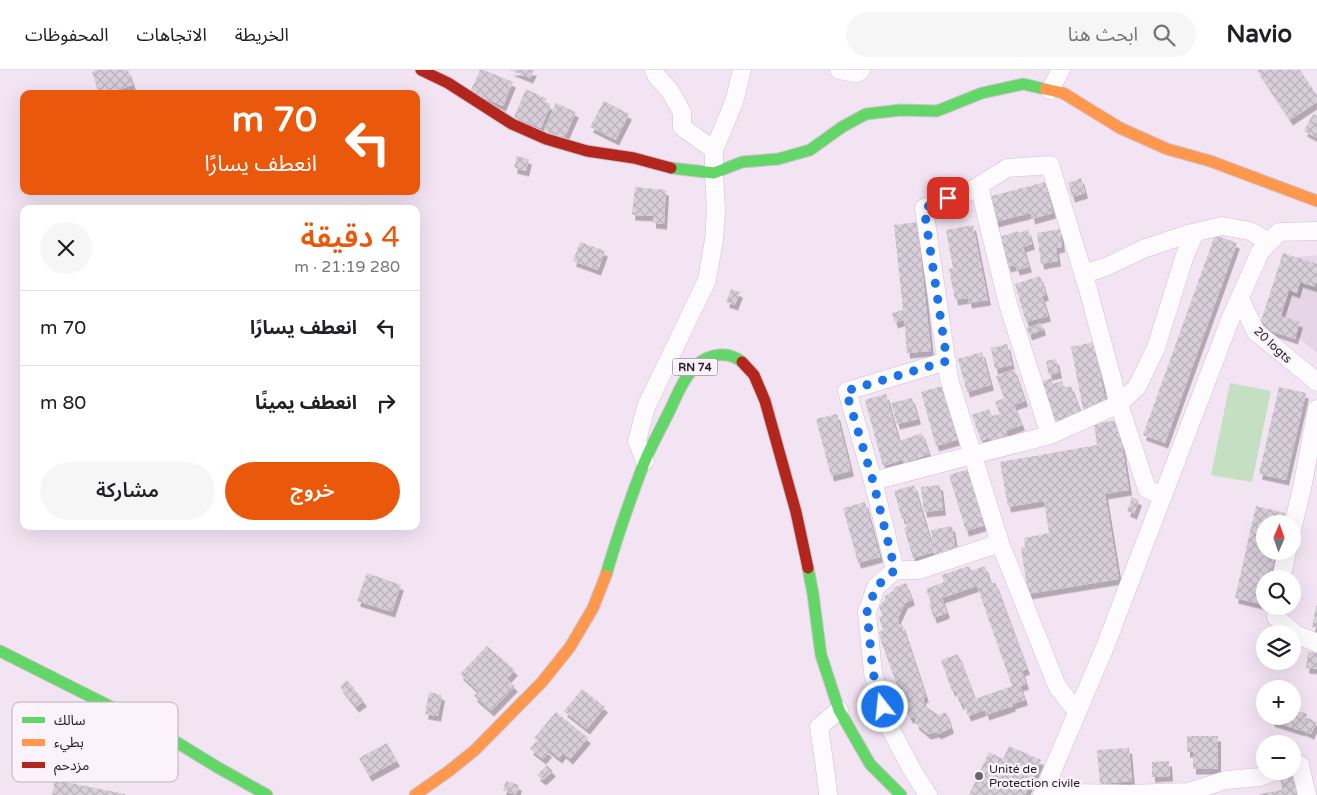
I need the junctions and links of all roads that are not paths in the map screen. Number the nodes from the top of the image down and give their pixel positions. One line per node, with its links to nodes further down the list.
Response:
1 (421, 70): 9 (main road)
2 (654, 70): 8 (street)
3 (742, 70): 8 (street)
4 (839, 70): 5 (street)
5 (861, 70)
6 (1061, 70): 7 (street)
7 (1050, 90): 9 (main road); 11 (main road)
8 (714, 150): 9 (street)
9 (714, 173): 23 (street)
10 (979, 186): 15 (street); 17 (street); 21 (street)
11 (1317, 201)
12 (1317, 231): 14 (street)
13 (1195, 233): 14 (street); 15 (street); 19 (street)
14 (1269, 242): 16 (street)
15 (1084, 274): 19 (street)
16 (1240, 299): 18 (street, 20 logts); 25 (street)
17 (947, 361): 22 (street); 24 (street)
18 (1317, 382)
19 (1119, 404): 21 (street); 25 (street)
20 (1317, 409): 26 (street)
21 (1050, 435): 22 (street)
22 (973, 455): 24 (street); 27 (street)
23 (645, 461): 33 (main road, RN 74); 40 (main road, RN 74)
24 (873, 481): 28 (street)
25 (1163, 496): 34 (street)
26 (1296, 515)
27 (1000, 543): 28 (street); 34 (street)
28 (895, 570): 43 (street)
29 (1276, 615): 30 (street)
30 (1314, 641)
31 (0, 651): 32 (main road)
32 (101, 702)
33 (839, 710): 41 (street); 42 (main road, RN 74)
34 (1077, 712): 38 (street)
35 (178, 743): 39 (main road)
36 (1301, 769): 44 (street)
37 (1256, 777): 38 (street)
38 (1043, 793)
39 (267, 795)
40 (415, 795)
41 (828, 795)
42 (901, 795)
43 (928, 795)
44 (1307, 795)

